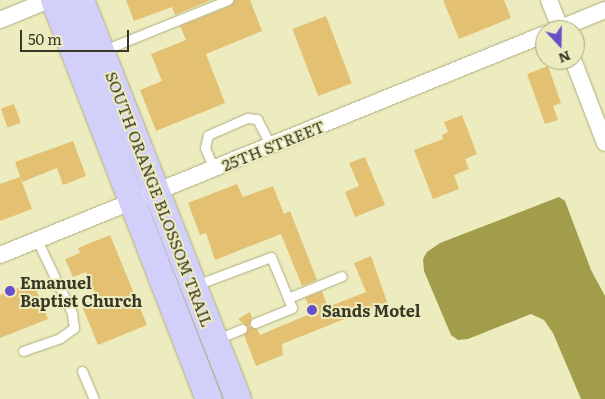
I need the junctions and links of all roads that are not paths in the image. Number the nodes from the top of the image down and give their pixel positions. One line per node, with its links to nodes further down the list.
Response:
1 (49, 0): 7 (street)
2 (54, 0): 17 (main road, SOUTH ORANGE BLOSSOM TRAIL)
3 (81, 0): 11 (main road, SOUTH ORANGE BLOSSOM TRAIL)
4 (228, 0): 11 (lane)
5 (549, 0): 8 (street)
6 (605, 10): 9 (street)
7 (0, 20)
8 (556, 20)
9 (581, 20)
10 (535, 38): 14 (street, 25TH STREET)
11 (102, 51): 16 (main road, SOUTH ORANGE BLOSSOM TRAIL)
12 (577, 70): 13 (street)
13 (605, 143)
14 (271, 146): 15 (street, 25TH STREET); 15 (lane)
15 (214, 169): 16 (street, 25TH STREET)
16 (157, 192): 17 (street, 25TH STREET); 21 (main road, SOUTH ORANGE BLOSSOM TRAIL)
17 (132, 202): 18 (street, 25TH STREET); 30 (main road, SOUTH ORANGE BLOSSOM TRAIL)
18 (38, 240): 19 (street, 25TH STREET); 26 (lane)
19 (0, 255)
20 (342, 276): 22 (lane)
21 (194, 286): 22 (lane); 25 (main road, SOUTH ORANGE BLOSSOM TRAIL)
22 (288, 298): 23 (lane)
23 (255, 323)
24 (242, 328): 25 (lane)
25 (215, 340): 28 (main road, SOUTH ORANGE BLOSSOM TRAIL)
26 (22, 351)
27 (82, 371): 29 (lane)
28 (235, 398)
29 (94, 399)
30 (209, 399)

